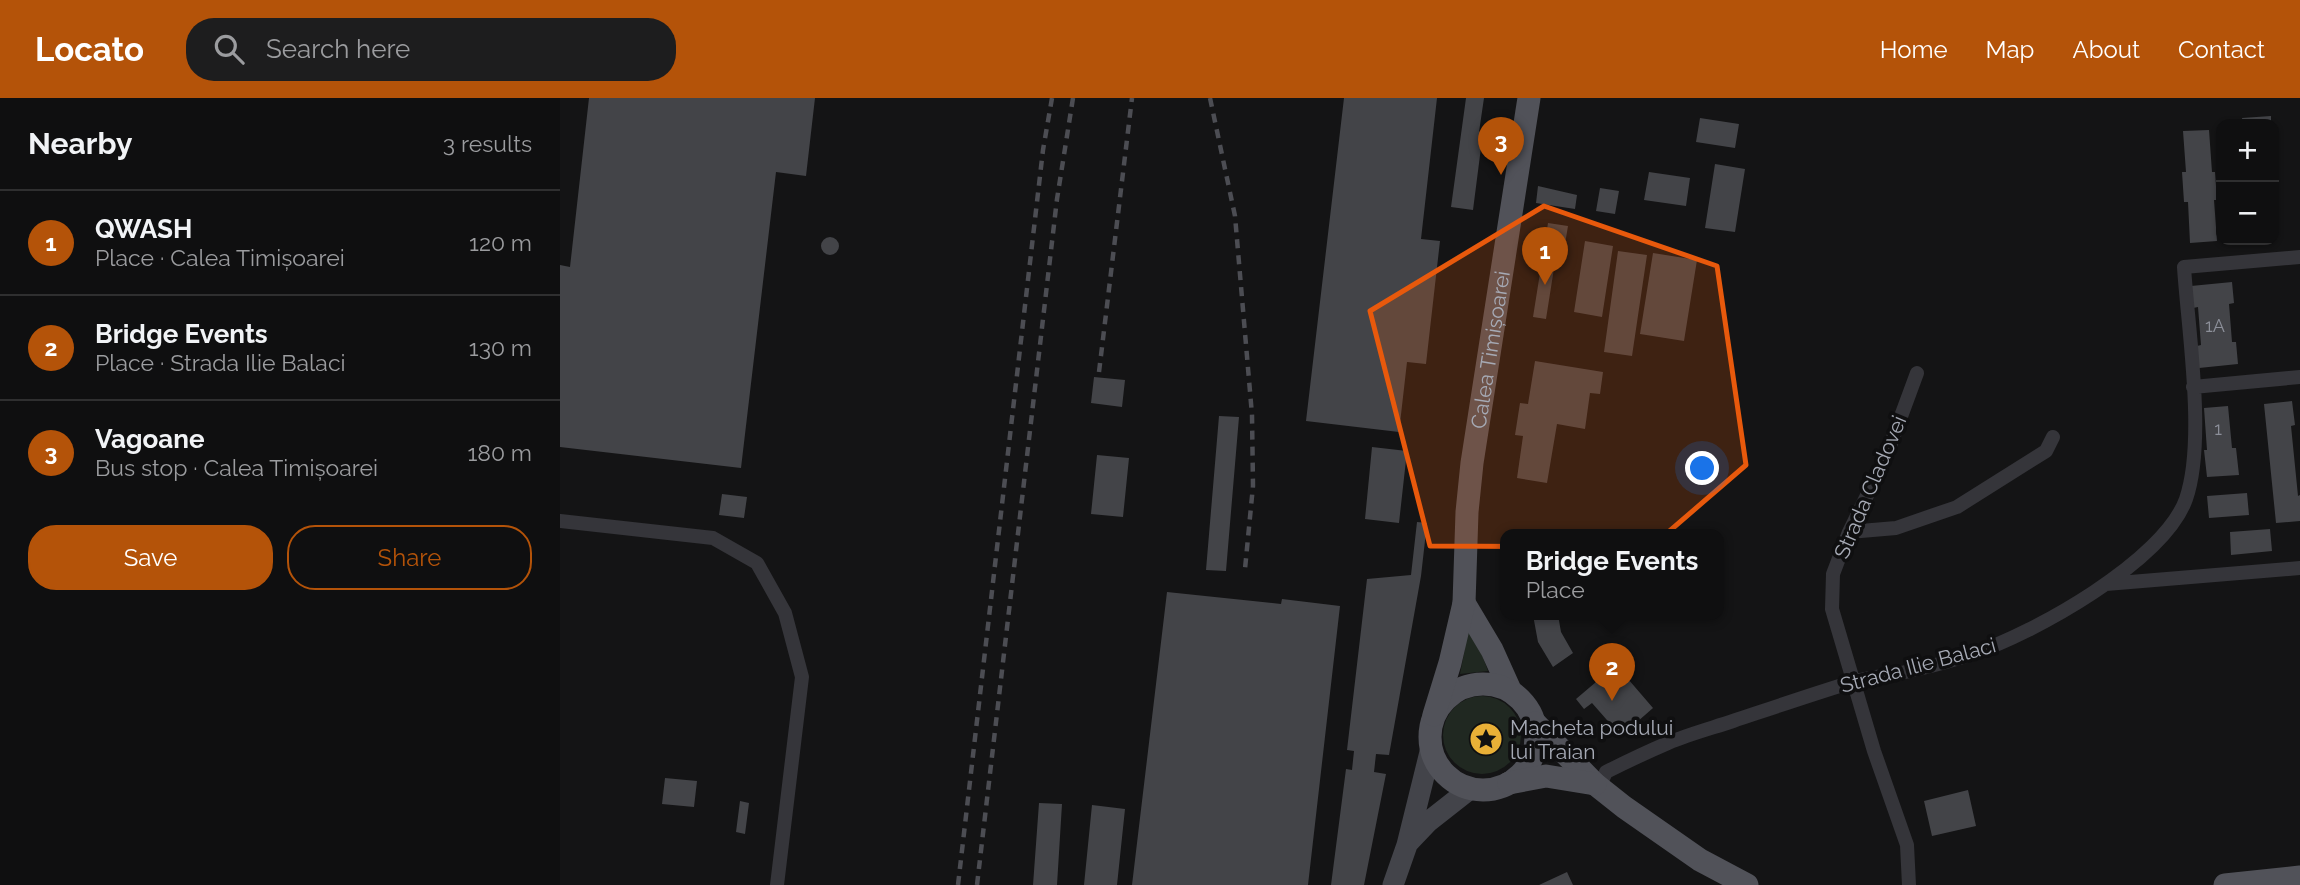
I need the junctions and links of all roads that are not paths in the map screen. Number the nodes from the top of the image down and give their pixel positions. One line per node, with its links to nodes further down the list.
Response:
1 (1529, 98): 11 (main road, Calea Timișoarei)
2 (2300, 257): 5 (street, Strada Ilie Balaci)
3 (1917, 373): 8 (street, Strada Cladovei)
4 (2300, 377): 5 (street)
5 (2193, 387): 10 (street, Strada Ilie Balaci)
6 (2053, 437): 8 (street)
7 (560, 521): 22 (street)
8 (1849, 533): 12 (street, Strada Cladovei)
9 (2300, 568): 10 (street)
10 (2104, 584): 12 (street, Strada Ilie Balaci)
11 (1464, 603): 13 (main road); 14 (main road, Calea Timișoarei)
12 (1852, 682): 18 (street, Strada Ilie Balaci); 25 (street, Strada Cladovei)
13 (1510, 690): 14 (main road); 15 (main road)
14 (1434, 715): 16 (main road)
15 (1535, 723): 17 (main road); 18 (main road)
16 (1431, 748): 19 (main road); 20 (main road)
17 (1509, 783): 18 (main road); 19 (main road)
18 (1597, 786): 24 (main road)
19 (1470, 789): 20 (main road)
20 (1407, 845): 23 (main road)
21 (2300, 877): 26 (main road)
22 (777, 885)
23 (1393, 885)
24 (1747, 885)
25 (1909, 885)
26 (2225, 885)

